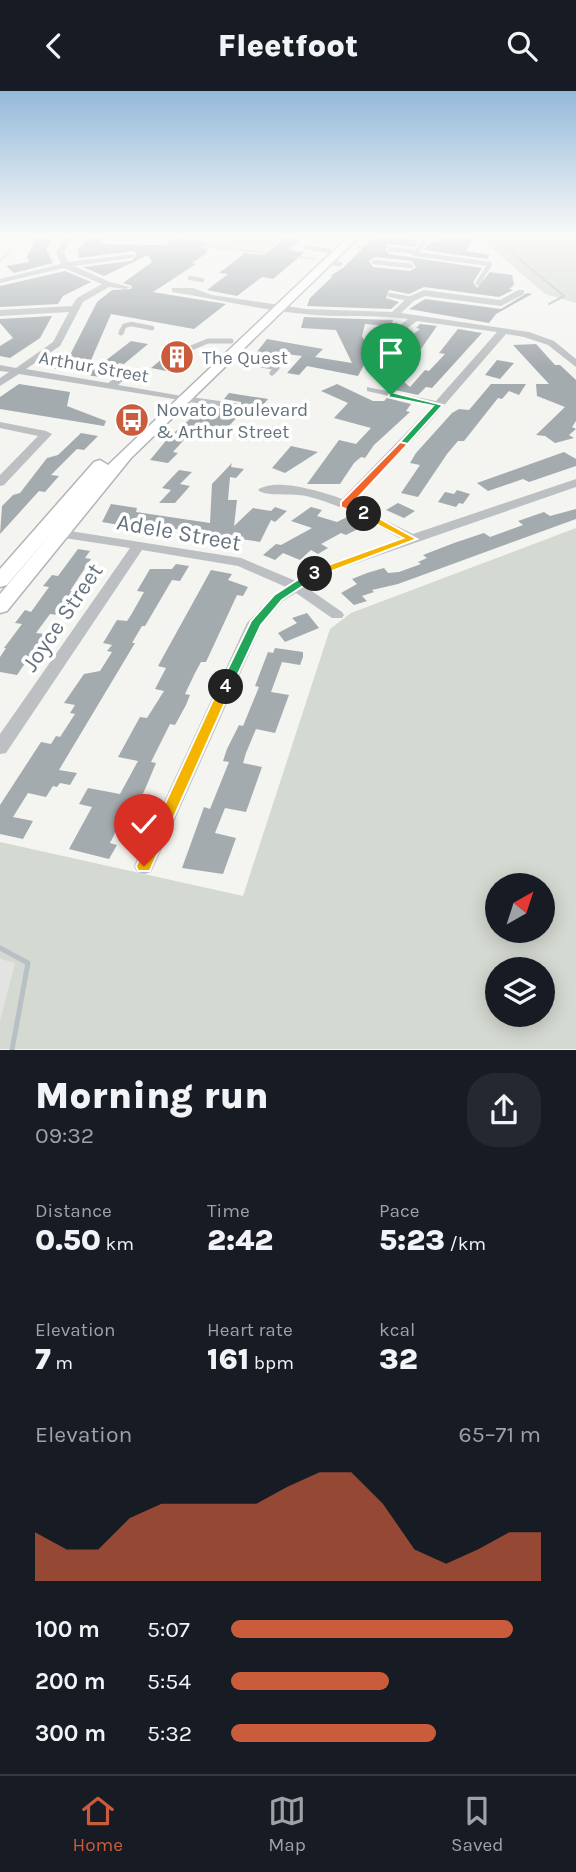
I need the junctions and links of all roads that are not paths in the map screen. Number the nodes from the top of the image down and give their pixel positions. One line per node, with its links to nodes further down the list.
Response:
1 (98, 280): 5 (street)
2 (306, 280): 11 (main road)
3 (480, 280): 4 (lane)
4 (478, 283)
5 (108, 284): 6 (street); 12 (street)
6 (126, 287)
7 (175, 290): 11 (street)
8 (521, 292): 10 (street)
9 (390, 295): 10 (lane)
10 (411, 299): 14 (street)
11 (275, 308): 14 (street); 19 (main road); 22 (main road)
12 (72, 309): 13 (street); 25 (street)
13 (0, 313)
14 (394, 315): 15 (street)
15 (415, 318): 17 (street); 20 (street)
16 (152, 328): 18 (lane)
17 (503, 331): 23 (street); 32 (street)
18 (121, 333)
19 (230, 341): 21 (lane); 31 (main road)
20 (382, 344)
21 (191, 348)
22 (227, 358): 27 (lane); 31 (main road)
23 (576, 364)
24 (0, 368): 25 (street, Arthur Street)
25 (18, 371): 28 (street); 29 (street, Arthur Street)
26 (129, 371): 29 (street)
27 (272, 373)
28 (0, 383)
29 (110, 387): 31 (street, Arthur Street)
30 (371, 389): 32 (street)
31 (174, 398): 33 (lane); 39 (main road)
32 (439, 405): 38 (street)
33 (239, 406)
34 (0, 425): 35 (street)
35 (0, 482)
36 (576, 483): 40 (street)
37 (264, 490): 38 (street)
38 (345, 504): 40 (street)
39 (51, 532): 41 (street, Adele Street); 42 (main road); 44 (main road)
40 (412, 539): 43 (street)
41 (138, 546): 43 (street, Adele Street); 46 (street, Joyce Street)
42 (0, 582)
43 (294, 585): 45 (street, Adele Street); 47 (street)
44 (0, 607)
45 (337, 615)
46 (0, 748)
47 (144, 866)

